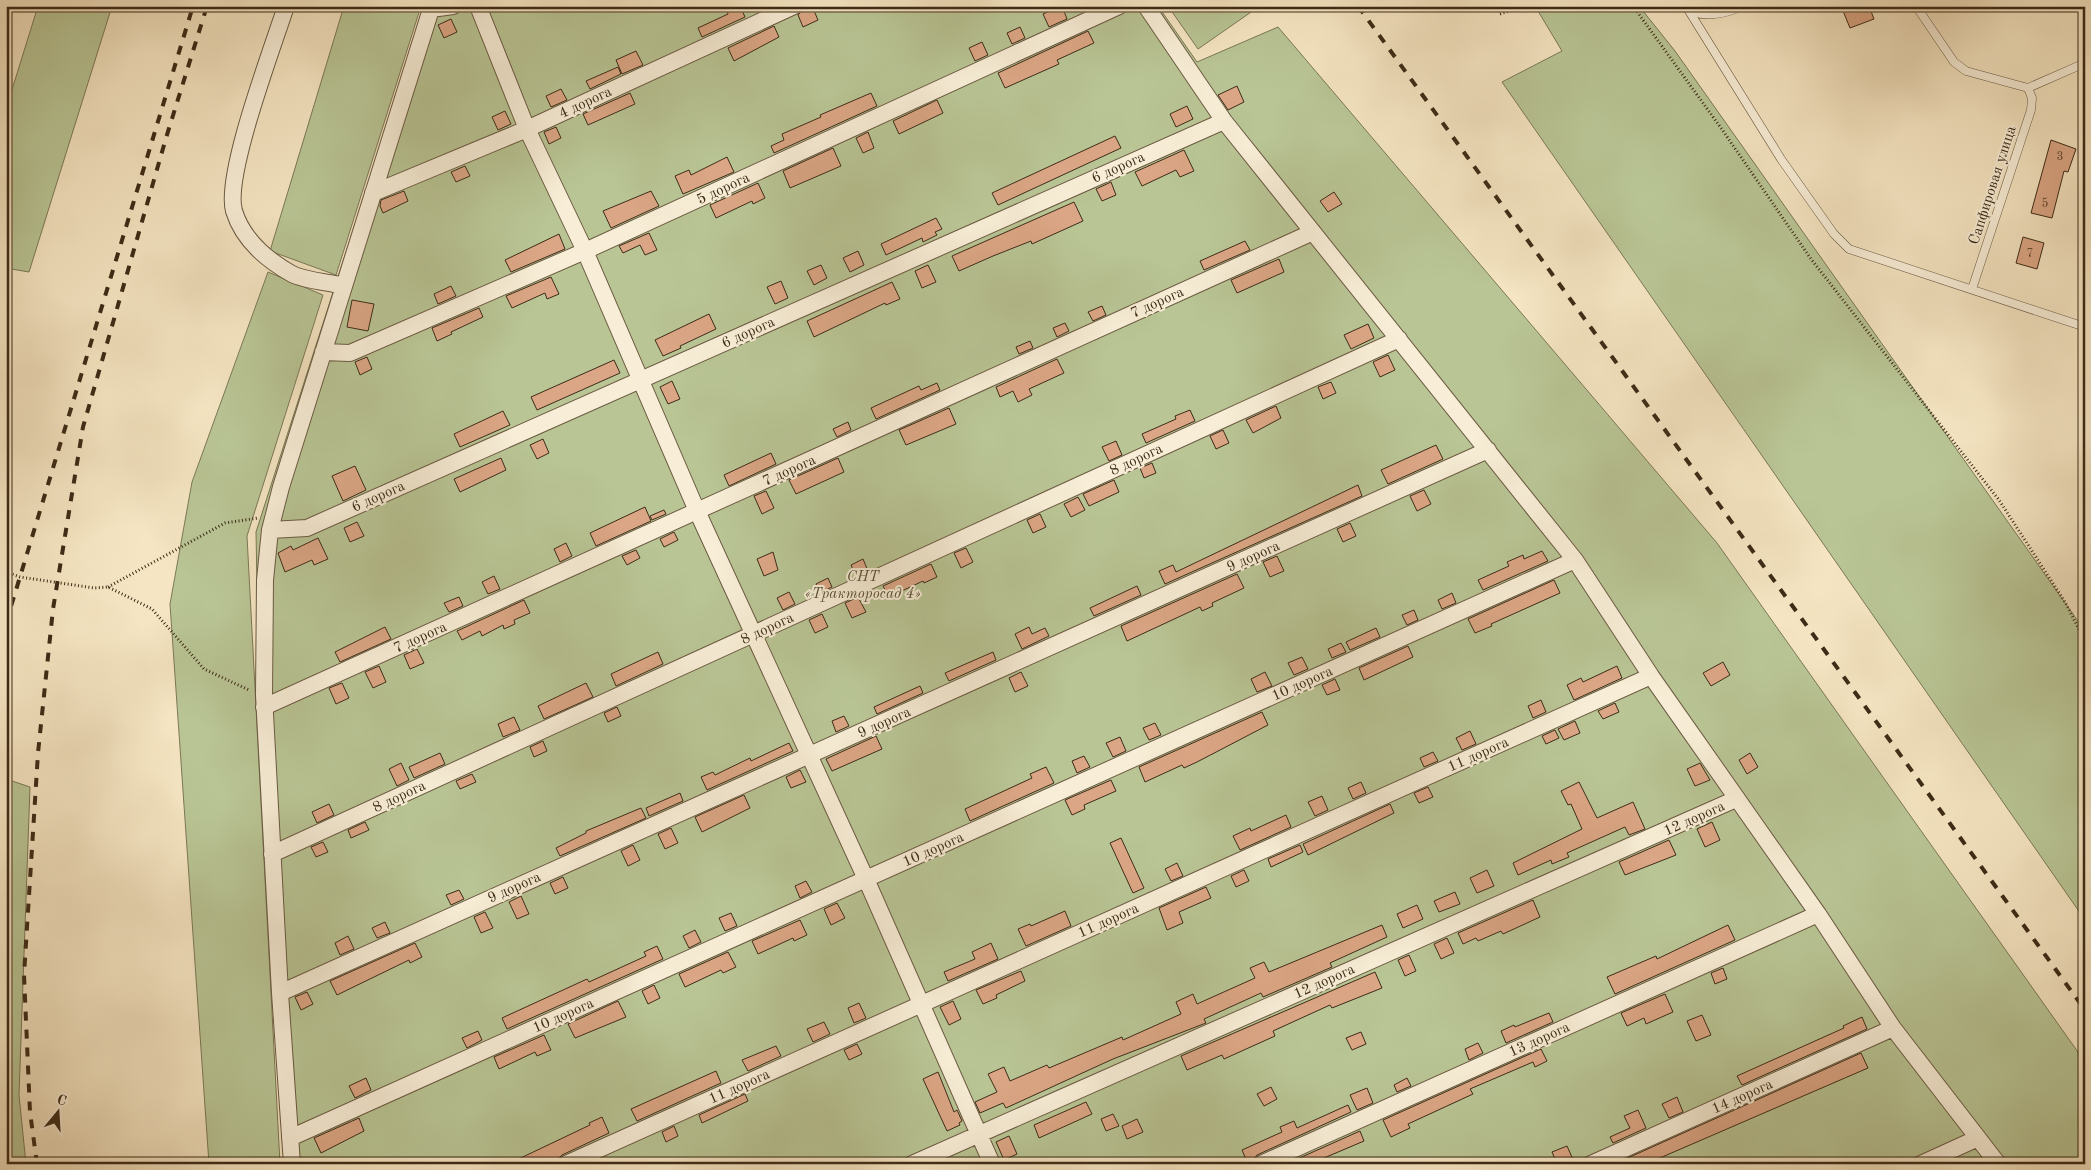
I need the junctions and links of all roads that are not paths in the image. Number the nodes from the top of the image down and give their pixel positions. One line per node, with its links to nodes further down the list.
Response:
1 (286, 6): 18 (street)
2 (453, 6): 9 (street)
3 (478, 6): 14 (street)
4 (794, 6): 14 (street, 4 дорога)
5 (1119, 6): 17 (street, 5 дорога)
6 (1146, 6): 13 (street)
7 (1743, 6): 10 (lane)
8 (1916, 6): 12 (lane)
9 (431, 8): 15 (street)
10 (1686, 9): 19 (lane)
11 (2085, 63): 12 (lane)
12 (2028, 88): 19 (lane, Сапфировая улица)
13 (1224, 121): 16 (street); 23 (street, 6 дорога)
14 (527, 129): 15 (street, 4 дорога); 17 (street)
15 (373, 193): 18 (street)
16 (1313, 232): 21 (street); 25 (street, 7 дорога)
17 (585, 252): 22 (street, 5 дорога); 23 (street)
18 (344, 286): 22 (street)
19 (1972, 289): 20 (lane)
20 (2085, 327)
21 (1399, 339): 24 (street); 28 (street, 8 дорога)
22 (323, 352): 26 (street)
23 (639, 380): 25 (street); 26 (street, 6 дорога)
24 (1488, 450): 27 (street); 31 (street, 9 дорога)
25 (697, 511): 28 (street); 30 (street, 7 дорога)
26 (272, 523): 30 (street)
27 (1575, 560): 29 (street); 34 (street, 10 дорога)
28 (754, 634): 31 (street); 33 (street, 8 дорога)
29 (1651, 676): 32 (street); 37 (street, 11 дорога)
30 (264, 701): 33 (street)
31 (808, 756): 34 (street); 36 (street, 9 дорога)
32 (1736, 799): 35 (street); 39 (street, 12 дорога)
33 (272, 854): 36 (street)
34 (866, 879): 37 (street); 40 (street, 10 дорога)
35 (1818, 914): 38 (street); 46 (street, 13 дорога)
36 (280, 993): 40 (street)
37 (921, 1004): 39 (street); 43 (street, 11 дорога)
38 (1893, 1028): 41 (street); 47 (street, 14 дорога)
39 (979, 1134): 44 (street, 12 дорога); 45 (street)
40 (290, 1138): 42 (street)
41 (1978, 1138): 48 (street); 49 (street)
42 (292, 1164)
43 (566, 1164)
44 (912, 1164)
45 (992, 1164)
46 (1261, 1164)
47 (1591, 1164)
48 (1921, 1164)
49 (1998, 1164)

